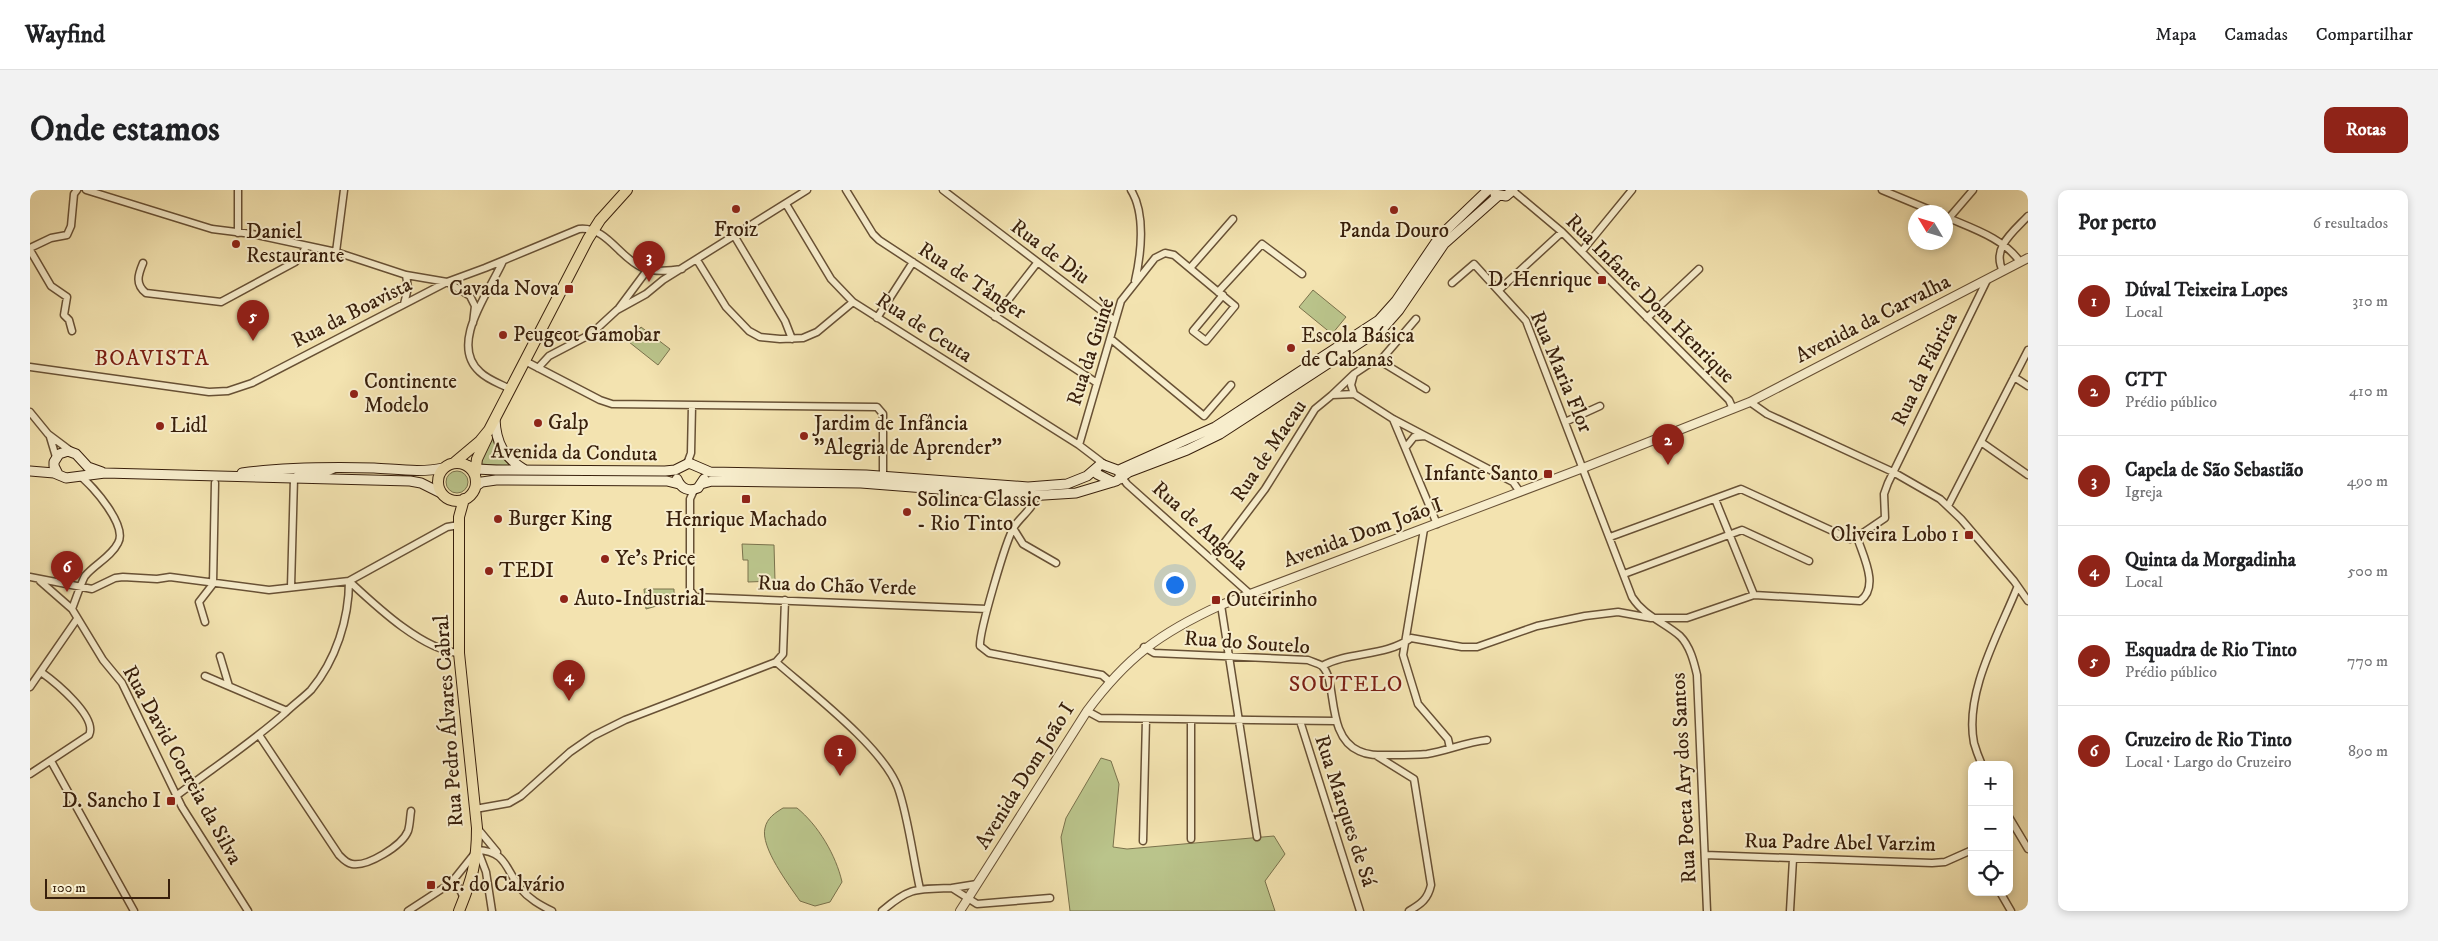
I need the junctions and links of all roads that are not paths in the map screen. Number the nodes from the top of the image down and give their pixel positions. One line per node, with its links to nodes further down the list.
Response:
1 (77, 190): 27 (street)
2 (86, 190): 23 (street)
3 (238, 190): 23 (street)
4 (344, 190): 29 (street)
5 (627, 190): 21 (main road)
6 (807, 190): 15 (street)
7 (846, 190): 33 (street, Rua de Tânger)
8 (943, 190): 36 (street, Rua de Diu)
9 (1131, 190): 46 (street)
10 (1632, 190): 28 (street)
11 (1882, 190): 16 (street)
12 (1973, 190): 17 (street)
13 (1493, 192): 14 (main road); 111 (main road, Avenida da Conduta)
14 (1513, 193): 22 (street, Rua Infante Dom Henrique)
15 (786, 204): 24 (street); 50 (street, Rua de Ceuta)
16 (1919, 205)
17 (1953, 212)
18 (2028, 216): 25 (street)
19 (1233, 218): 37 (street)
20 (1953, 220): 25 (street)
21 (594, 230): 31 (street, Rua da Boavista); 38 (street); 63 (main road)
22 (1562, 232): 28 (street, Rua Infante Dom Henrique); 48 (street)
23 (238, 233): 26 (street)
24 (735, 237): 32 (street); 60 (street)
25 (2001, 244): 34 (street); 41 (street)
26 (306, 246): 29 (street); 35 (street)
27 (30, 249): 59 (street)
28 (1582, 251): 55 (street, Rua Infante Dom Henrique)
29 (336, 252): 42 (street)
30 (2028, 258): 34 (street, Avenida da Carvalha)
31 (503, 260): 45 (street, Rua da Boavista); 58 (street)
32 (697, 260): 39 (street); 60 (street)
33 (913, 262): 53 (street, Rua de Tânger); 54 (street)
34 (2020, 262): 41 (street, Avenida da Carvalha)
35 (143, 263)
36 (1037, 263): 53 (street); 57 (street, Rua de Diu)
37 (1190, 267): 46 (street, Rua da Guiné); 49 (street, Rua da Guiné)
38 (648, 269): 39 (street); 52 (street)
39 (682, 269): 52 (street)
40 (1699, 269): 55 (street)
41 (2003, 271): 44 (street, Avenida da Carvalha)
42 (406, 274): 45 (street); 51 (street)
43 (1302, 274): 49 (street)
44 (1987, 280): 76 (street, Avenida da Carvalha); 103 (street, Rua da Fábrica)
45 (447, 282): 51 (street, Rua da Boavista); 58 (street)
46 (1135, 282): 57 (street, Rua da Guiné)
47 (1452, 283): 48 (street, Rua Maria Flor)
48 (1498, 290): 83 (street, Rua Maria Flor)
49 (1221, 294): 49 (street)
50 (854, 302): 54 (street, Rua de Ceuta); 60 (street)
51 (404, 304): 65 (street, Rua da Boavista)
52 (617, 310): 66 (street)
53 (996, 316): 69 (street, Rua de Tânger)
54 (877, 318): 87 (street, Rua de Ceuta)
55 (1647, 318): 79 (street, Rua Infante Dom Henrique)
56 (1416, 319): 64 (street)
57 (1114, 322): 61 (street, Rua da Guiné)
58 (473, 323): 72 (street)
59 (72, 331)
60 (792, 339)
61 (1111, 339): 69 (street, Rua da Guiné); 70 (street)
62 (2028, 350): 68 (street)
63 (525, 361): 66 (street); 72 (main road)
64 (1380, 361): 67 (street); 73 (street)
65 (30, 367)
66 (538, 368): 77 (street)
67 (1354, 374): 74 (street); 75 (street)
68 (2014, 377): 71 (street); 86 (street)
69 (1097, 383): 87 (street, Rua da Guiné)
70 (1230, 385)
71 (2028, 386)
72 (510, 389): 81 (main road)
73 (1426, 389)
74 (1354, 394): 75 (street, Rua de Macau); 82 (street)
75 (1332, 395): 129 (street, Rua de Macau)
76 (1750, 402): 79 (street, Avenida da Carvalha); 103 (street)
77 (692, 406): 90 (street); 109 (street)
78 (1600, 406): 83 (street)
79 (1732, 409): 99 (street, Avenida Dom João I)
80 (30, 412): 84 (street)
81 (495, 419): 93 (main road); 100 (main road); 101 (main road)
82 (1393, 420): 85 (street); 88 (street)
83 (1565, 422): 99 (street, Rua Maria Flor)
84 (48, 434): 89 (street); 91 (street)
85 (1426, 436): 88 (street); 116 (street)
86 (1981, 442): 110 (street); 121 (street)
87 (1079, 445): 94 (street, Rua de Angola)
88 (1406, 447): 122 (street)
89 (72, 452): 91 (main road); 92 (main road)
90 (691, 453): 95 (street); 96 (street)
91 (55, 460): 102 (main road); 106 (main road)
92 (80, 461): 104 (main road); 107 (main road)
93 (455, 462): 98 (main road); 100 (main road)
94 (1099, 464): 109 (main road); 111 (main road, Rua de Angola); 111 (main road, Rua de Angola)
95 (684, 466): 96 (main road, Avenida da Conduta); 101 (main road, Avenida da Conduta); 115 (main road)
96 (698, 466): 109 (main road); 115 (main road)
97 (338, 467): 98 (main road); 105 (main road); 112 (street)
98 (443, 468): 117 (main road)
99 (1583, 468): 116 (street, Avenida Dom João I); 127 (street, Rua Poeta Ary dos Santos)
100 (472, 469): 101 (main road, Avenida da Conduta); 114 (main road)
101 (525, 470)
102 (30, 472): 106 (main road)
103 (1893, 472): 121 (street); 128 (street, Rua da Fábrica)
104 (105, 473): 107 (main road); 108 (main road)
105 (240, 473): 108 (main road); 112 (street)
106 (58, 474): 107 (main road)
107 (77, 475): 137 (street)
108 (226, 475): 112 (main road)
109 (883, 475)
110 (2028, 475)
111 (1121, 478): 118 (main road, Avenida da Conduta); 129 (street, Rua de Angola)
112 (293, 481): 117 (main road); 138 (street)
113 (215, 482): 136 (street)
114 (476, 486): 115 (main road, Avenida da Conduta); 120 (main road)
115 (690, 489): 118 (main road, Avenida da Conduta); 142 (street, Rua do Chão Verde)
116 (1520, 492): 122 (street, Avenida Dom João I)
117 (443, 495): 120 (main road); 123 (main road, Rua Pedro Álvares Cabral)
118 (1036, 496): 124 (street)
119 (1715, 499): 126 (street); 127 (street); 128 (street)
120 (464, 500): 123 (main road, Rua Pedro Álvares Cabral)
121 (1948, 506): 139 (street)
122 (1437, 524): 125 (street, Avenida Dom João I)
123 (459, 525): 135 (street); 152 (main road, Rua Pedro Álvares Cabral)
124 (1013, 528): 131 (street); 146 (street)
125 (1424, 529): 140 (street, Avenida Dom João I); 150 (street)
126 (1730, 535): 130 (street); 132 (street); 141 (street)
127 (1610, 537): 132 (street, Rua Poeta Ary dos Santos)
128 (1857, 537): 141 (street)
129 (1212, 559): 140 (street, Rua de Angola)
130 (1809, 561)
131 (1056, 563)
132 (1624, 574): 147 (street, Rua Poeta Ary dos Santos)
133 (30, 577): 134 (street)
134 (39, 580): 137 (street); 145 (street)
135 (349, 580): 138 (street); 152 (street); 162 (street)
136 (213, 584): 137 (street); 138 (street); 149 (street)
137 (82, 587): 145 (street)
138 (291, 587)
139 (2017, 588): 143 (street); 174 (street)
140 (1250, 594): 144 (street, Avenida Dom João I)
141 (1754, 595): 147 (street)
142 (785, 600): 146 (street, Rua do Chão Verde); 155 (street)
143 (2028, 601)
144 (1220, 605): 151 (street, Avenida Dom João I); 154 (street)
145 (72, 608): 148 (street, Rua David Correia da Silva)
146 (987, 609): 159 (street)
147 (1651, 618): 150 (street); 188 (street, Rua Poeta Ary dos Santos)
148 (77, 619): 157 (street); 176 (street, Rua David Correia da Silva)
149 (205, 622)
150 (1404, 644): 156 (street); 171 (street)
151 (1144, 647): 154 (street, Rua do Soutelo); 159 (street, Avenida Dom João I)
152 (459, 652): 177 (main road, Rua Pedro Álvares Cabral)
153 (220, 656): 160 (street)
154 (1230, 656): 156 (street, Rua do Soutelo); 166 (street)
155 (776, 662): 177 (street); 193 (street)
156 (1322, 666): 168 (street, Rua do Soutelo)
157 (41, 672): 161 (street); 173 (street)
158 (205, 676): 160 (street)
159 (1110, 681): 163 (street, Avenida Dom João I)
160 (229, 686): 162 (street)
161 (30, 687)
162 (287, 711): 169 (street)
163 (1086, 711): 164 (street); 191 (street, Avenida Dom João I)
164 (1146, 719): 165 (street); 183 (street)
165 (1191, 720): 166 (street); 182 (street)
166 (1238, 720): 167 (street); 181 (street)
167 (1300, 721): 168 (street); 206 (street, Rua Marques de Sá)
168 (1335, 721): 172 (street)
169 (259, 735): 176 (street); 178 (street)
170 (1487, 740): 171 (street)
171 (1450, 748): 172 (street)
172 (1376, 756): 207 (street)
173 (51, 761): 175 (street); 198 (street)
174 (1981, 761)
175 (30, 774)
176 (176, 796): 199 (street, Rua David Correia da Silva)
177 (475, 809): 179 (main road, Rua Pedro Álvares Cabral)
178 (411, 811)
179 (477, 828): 185 (main road, Rua Pedro Álvares Cabral); 187 (street)
180 (2013, 829): 184 (street)
181 (1257, 836)
182 (1191, 840)
183 (1143, 841)
184 (2028, 849)
185 (477, 850): 187 (street); 190 (street); 197 (main road, Rua Pedro Álvares Cabral); 202 (street)
186 (1970, 851): 189 (street, Rua Padre Abel Varzim)
187 (499, 854): 203 (street)
188 (1705, 855): 189 (street, Rua Padre Abel Varzim); 208 (street, Rua Poeta Ary dos Santos)
189 (1792, 859): 209 (street)
190 (451, 883): 197 (street); 200 (street)
191 (977, 884): 192 (street); 195 (street, Avenida Dom João I)
192 (952, 888): 193 (street); 195 (street)
193 (920, 889): 204 (street)
194 (2002, 896): 210 (street)
195 (969, 898): 196 (street); 205 (street, Avenida Dom João I)
196 (1050, 898)
197 (464, 899): 201 (main road, Rua Pedro Álvares Cabral)
198 (134, 911)
199 (248, 911)
200 (408, 911)
201 (459, 911)
202 (492, 911)
203 (552, 911)
204 (882, 911)
205 (960, 911)
206 (1360, 911)
207 (1409, 911)
208 (1707, 911)
209 (1790, 911)
210 (2011, 911)

